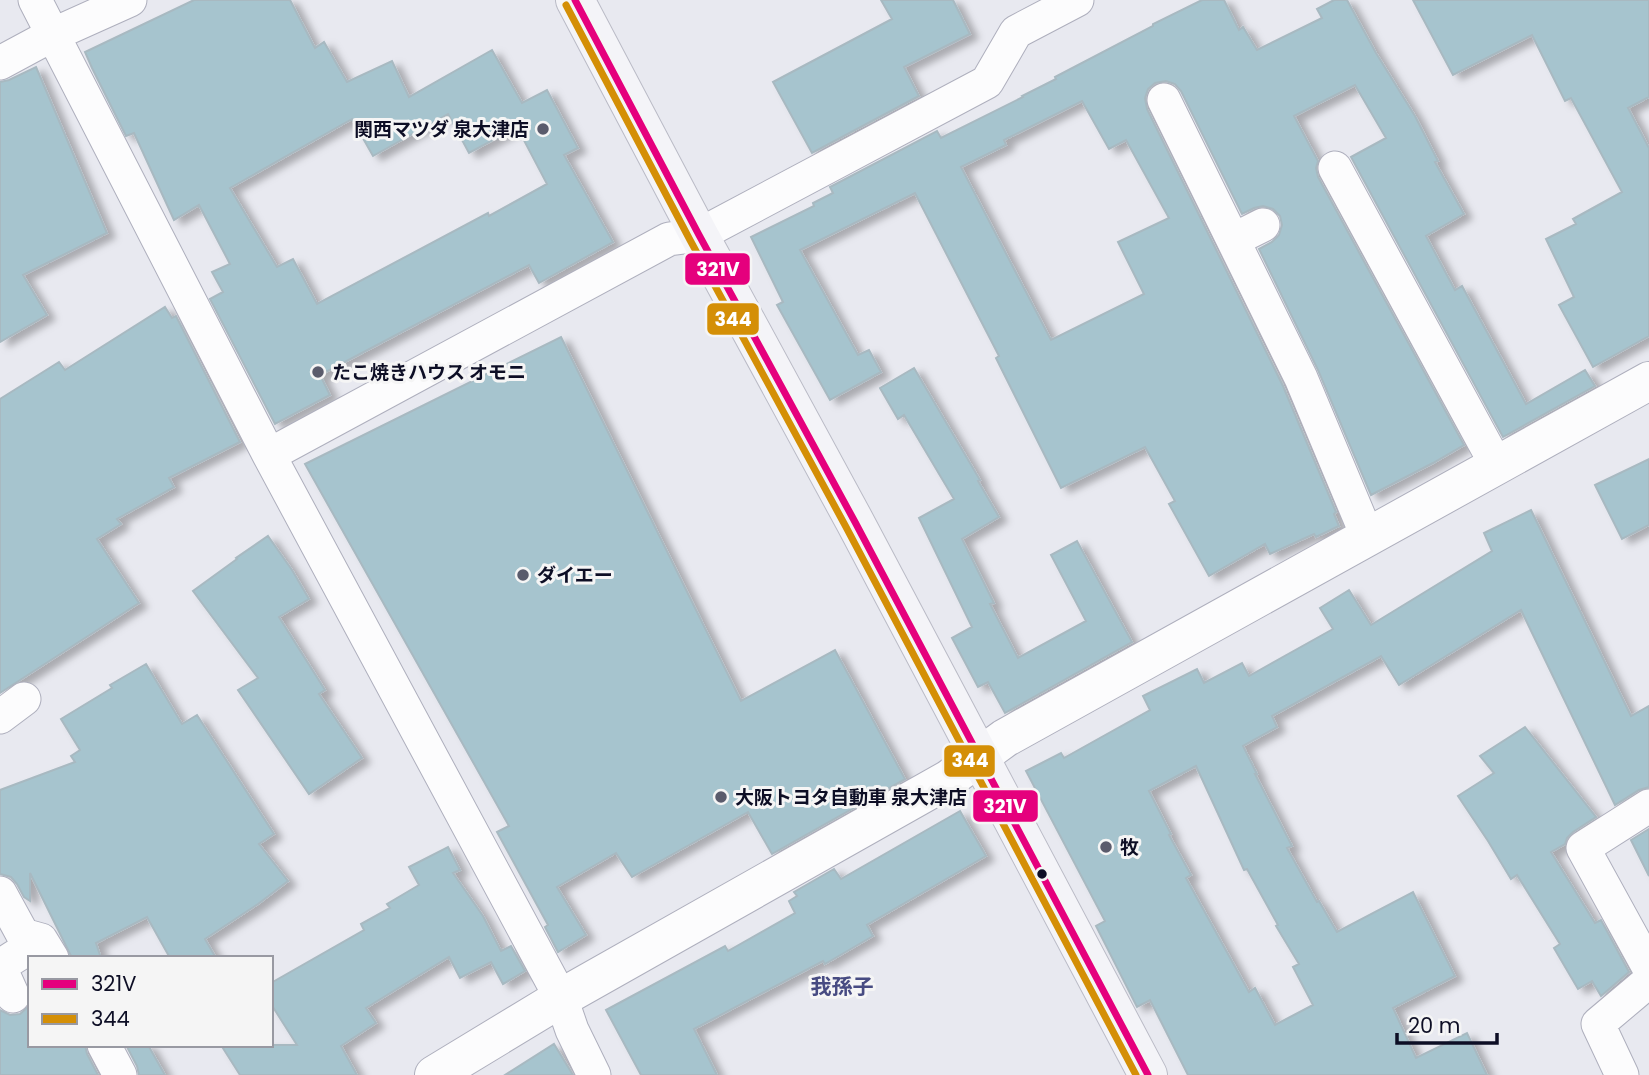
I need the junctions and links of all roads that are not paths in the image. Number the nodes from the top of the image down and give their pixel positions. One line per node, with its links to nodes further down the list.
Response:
1 (35, 0): 5 (street)
2 (130, 0): 5 (street)
3 (575, 0): 10 (main road)
4 (1077, 0): 10 (street)
5 (52, 35): 6 (street); 13 (street)
6 (0, 63)
7 (1182, 115): 11 (street)
8 (1335, 168): 14 (street)
9 (1263, 225): 11 (street)
10 (699, 235): 13 (street); 16 (main road)
11 (1233, 240): 15 (street)
12 (1649, 381): 14 (street)
13 (269, 455): 24 (street)
14 (1497, 466): 15 (street)
15 (1368, 538): 16 (street)
16 (979, 757): 24 (street); 29 (main road)
17 (1649, 806): 21 (street)
18 (0, 893): 19 (street)
19 (47, 949)
20 (28, 961): 22 (street)
21 (1649, 968)
22 (4, 976)
23 (1649, 981): 30 (street)
24 (561, 998): 27 (street); 28 (street)
25 (105, 1047): 26 (street)
26 (120, 1075)
27 (434, 1075)
28 (594, 1075)
29 (1148, 1075)
30 (1622, 1075)

